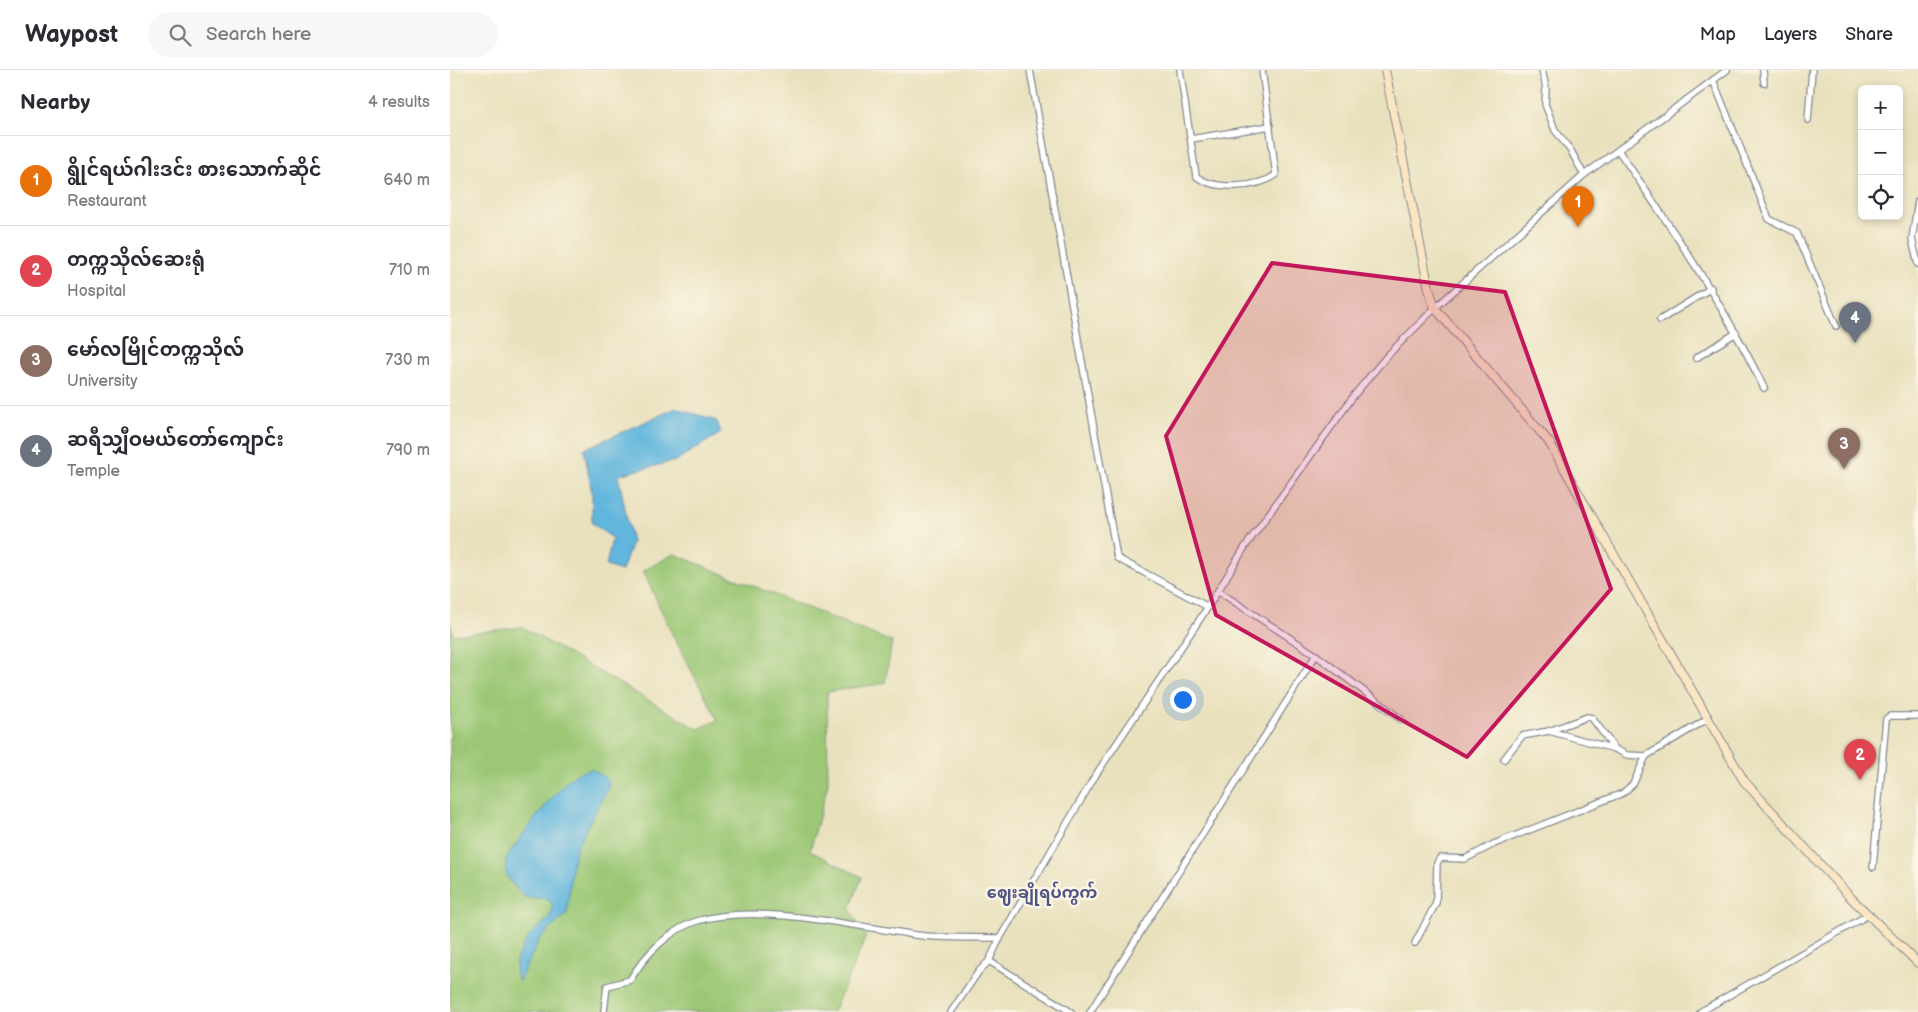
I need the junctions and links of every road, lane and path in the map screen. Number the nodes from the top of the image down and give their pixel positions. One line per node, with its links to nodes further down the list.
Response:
1 (1030, 70): 26 (street)
2 (1180, 70): 13 (street)
3 (1262, 70): 12 (street)
4 (1386, 70): 19 (main road)
5 (1542, 70): 15 (street)
6 (1727, 70): 9 (street)
7 (1763, 70): 10 (street)
8 (1812, 70): 11 (street)
9 (1713, 80): 14 (street); 21 (street)
10 (1764, 83)
11 (1808, 120)
12 (1270, 126): 13 (street); 13 (street)
13 (1191, 139)
14 (1618, 150): 15 (street); 18 (street)
15 (1584, 175): 19 (street)
16 (1918, 201): 17 (street)
17 (1918, 264)
18 (1711, 288): 20 (street); 22 (street)
19 (1435, 308): 25 (street); 29 (main road)
20 (1660, 320)
21 (1836, 326)
22 (1736, 333): 23 (street); 24 (street)
23 (1696, 358)
24 (1764, 388)
25 (1218, 591): 26 (street); 27 (street)
26 (1208, 607): 37 (street)
27 (1316, 655): 30 (street); 44 (street)
28 (1918, 716): 35 (street)
29 (1709, 718): 33 (street); 36 (main road)
30 (1402, 720)
31 (1549, 731): 32 (street); 32 (street); 34 (street)
32 (1616, 749): 33 (street)
33 (1646, 756): 38 (street)
34 (1504, 759)
35 (1872, 867)
36 (1868, 915): 40 (main road); 45 (street)
37 (1000, 938): 39 (street); 41 (street)
38 (1415, 943)
39 (989, 961): 42 (street); 43 (street)
40 (1918, 963)
41 (604, 1010)
42 (951, 1012)
43 (1071, 1012)
44 (1090, 1012)
45 (1700, 1012)

